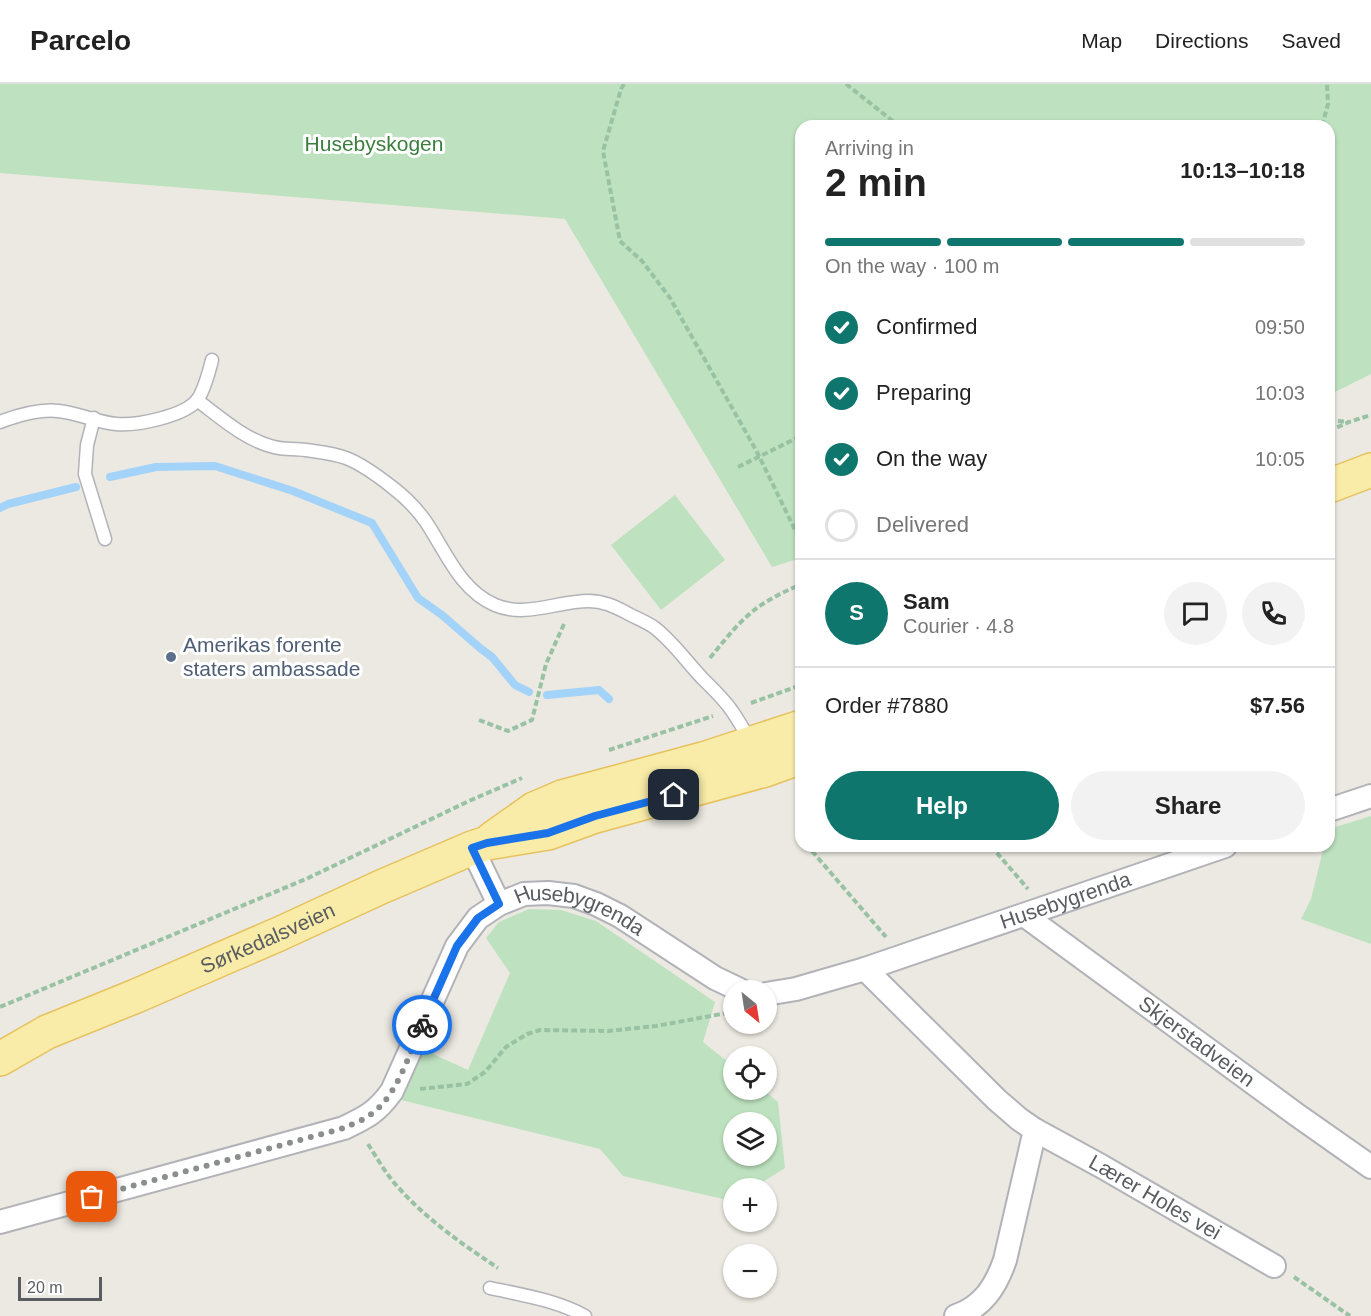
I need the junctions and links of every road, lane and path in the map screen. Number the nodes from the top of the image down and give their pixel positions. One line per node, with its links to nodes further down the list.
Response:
1 (624, 84): 15 (path)
2 (846, 84): 4 (path)
3 (1327, 84): 5 (path)
4 (891, 120)
5 (1324, 120)
6 (212, 360): 7 (lane)
7 (197, 400): 9 (lane); 22 (lane)
8 (1371, 415): 12 (path)
9 (94, 418): 11 (lane); 20 (lane)
10 (1335, 421): 12 (path)
11 (0, 422)
12 (1349, 422): 13 (path)
13 (1335, 428)
14 (795, 439): 15 (path)
15 (759, 457): 16 (path); 19 (path)
16 (738, 467)
17 (1371, 470): 18 (main road)
18 (1335, 484)
19 (795, 530)
20 (105, 539)
21 (795, 587): 23 (path)
22 (575, 602): 23 (lane); 26 (path)
23 (698, 673): 25 (lane)
24 (795, 687): 25 (path)
25 (732, 710): 28 (path); 29 (lane)
26 (479, 720)
27 (795, 731): 29 (main road, Sørkedalsveien)
28 (608, 750)
29 (759, 757): 30 (main road, Sørkedalsveien); 34 (main road, Sørkedalsveien)
30 (795, 757)
31 (531, 776): 44 (path)
32 (1371, 796): 33 (street)
33 (1335, 808)
34 (479, 846): 38 (street); 46 (main road, Sørkedalsveien)
35 (813, 852): 40 (path)
36 (996, 852): 39 (path)
37 (1209, 852): 39 (street, Husebygrenda)
38 (499, 904): 42 (street, Husebygrenda); 49 (street, Husebygrenda)
39 (1031, 913): 40 (street, Husebygrenda); 52 (street, Skjerstadveien)
40 (898, 957): 41 (street, Husebygrenda)
41 (865, 969): 43 (street, Husebygrenda); 51 (street, Lærer Holes vei)
42 (723, 982)
43 (777, 992)
44 (0, 1007)
45 (723, 1013): 49 (path)
46 (47, 1032): 47 (main road, Sørkedalsveien); 48 (main road, Sørkedalsveien)
47 (0, 1043)
48 (0, 1059)
49 (392, 1091): 50 (street, Husebygrenda)
50 (358, 1122): 53 (street, Husebygrenda); 55 (path)
51 (1035, 1130): 54 (street, Lærer Holes vei); 58 (street)
52 (1371, 1167)
53 (0, 1222)
54 (1274, 1266): 59 (path)
55 (504, 1272)
56 (490, 1288): 57 (lane)
57 (585, 1316)
58 (956, 1316)
59 (1350, 1316)

